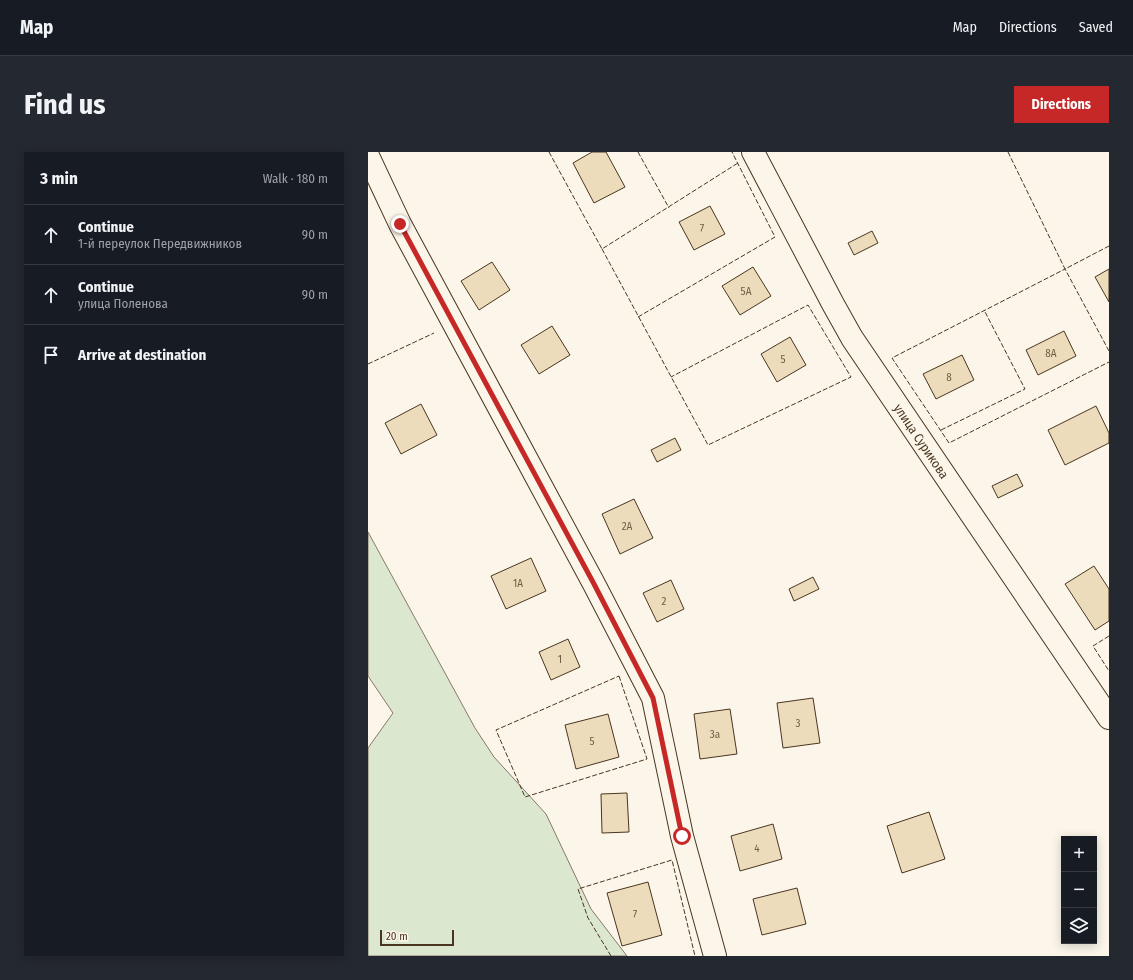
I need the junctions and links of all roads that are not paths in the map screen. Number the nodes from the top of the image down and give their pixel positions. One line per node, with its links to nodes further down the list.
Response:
1 (753, 152): 3 (street, улица Сурикова)
2 (368, 156): 4 (street)
3 (1109, 718)
4 (715, 956)

